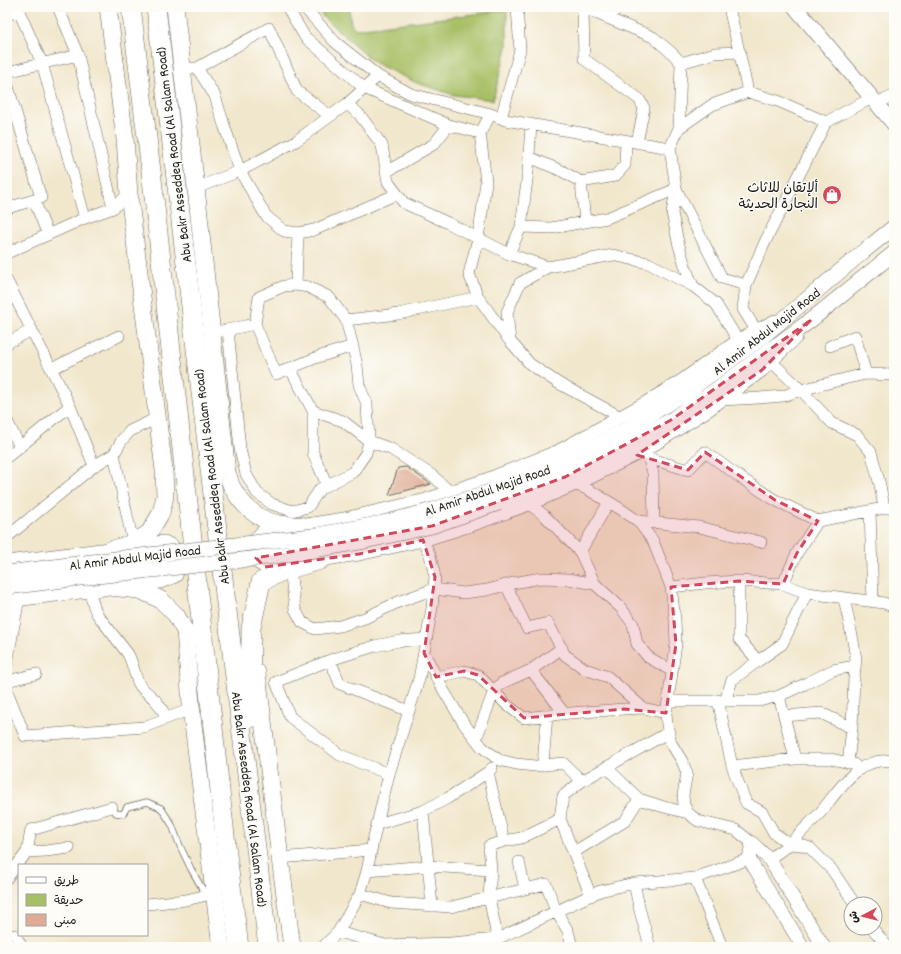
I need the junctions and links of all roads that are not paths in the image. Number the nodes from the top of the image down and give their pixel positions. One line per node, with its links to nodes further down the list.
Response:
1 (58, 7): 17 (street)
2 (108, 7): 38 (main road)
3 (131, 7): 46 (highway, Abu Bakr Asseddeq Road (Al Salam Road))
4 (156, 7): 42 (highway, Abu Bakr Asseddeq Road (Al Salam Road))
5 (175, 7): 20 (main road)
6 (287, 7): 24 (street)
7 (304, 7): 22 (street)
8 (517, 7): 31 (street)
9 (583, 7): 15 (street); 40 (street)
10 (620, 7): 15 (street)
11 (730, 7): 16 (street)
12 (795, 7): 27 (main road)
13 (18, 9): 14 (street); 18 (street)
14 (7, 15)
15 (606, 17): 19 (street)
16 (740, 52): 19 (street); 25 (street)
17 (78, 55): 18 (street); 54 (street)
18 (42, 63): 21 (street); 55 (street)
19 (681, 64): 36 (street)
20 (189, 68): 29 (main road); 30 (street); 44 (street)
21 (7, 72)
22 (378, 76): 24 (street); 31 (street)
23 (7, 83): 52 (street)
24 (364, 88): 28 (street); 35 (street)
25 (748, 92): 32 (street); 36 (street)
26 (894, 96): 27 (street)
27 (874, 101): 32 (street); 34 (main road)
28 (347, 104): 30 (street); 45 (street)
29 (187, 112): 42 (main road); 48 (main road)
30 (330, 116): 44 (street)
31 (496, 116): 33 (street); 37 (street)
32 (826, 122): 68 (street)
33 (531, 124): 39 (street); 43 (street)
34 (894, 124)
35 (449, 125): 37 (street); 45 (street)
36 (679, 128): 41 (street)
37 (480, 133): 61 (street)
38 (125, 139): 46 (main road); 50 (main road)
39 (626, 141): 40 (street); 47 (street)
40 (637, 143): 41 (street)
41 (670, 148): 49 (street)
42 (172, 154): 178 (highway, Abu Bakr Asseddeq Road (Al Salam Road))
43 (529, 157): 47 (street); 57 (street)
44 (240, 171): 48 (street); 59 (street)
45 (386, 172): 51 (street)
46 (152, 179): 179 (highway, Abu Bakr Asseddeq Road (Al Salam Road))
47 (581, 182): 56 (street)
48 (196, 188): 75 (main road)
49 (676, 190): 56 (street); 68 (street); 69 (street)
50 (129, 194): 54 (street); 93 (main road)
51 (397, 194): 59 (street); 61 (street)
52 (34, 200): 53 (street); 60 (street)
53 (7, 208)
54 (114, 208): 55 (street)
55 (85, 218): 60 (street)
56 (585, 222): 57 (street)
57 (521, 227): 63 (street)
58 (894, 227): 76 (main road, Al Amir Abdul Majid Road)
59 (298, 233): 67 (street)
60 (48, 235): 62 (street)
61 (478, 238): 63 (street); 70 (street)
62 (7, 254)
63 (509, 254): 65 (street)
64 (893, 256): 72 (main road, Al Amir Abdul Majid Road)
65 (548, 267): 69 (street); 78 (street)
66 (7, 281): 74 (street)
67 (296, 285): 71 (street); 73 (street)
68 (746, 285): 76 (street)
69 (693, 286): 80 (street)
70 (478, 298): 71 (street); 78 (street)
71 (346, 320): 81 (street)
72 (811, 320): 83 (street); 104 (main road, Al Amir Abdul Majid Road)
73 (255, 324): 75 (street); 84 (street)
74 (32, 330): 79 (street); 85 (street)
75 (220, 331): 102 (street); 112 (main road)
76 (759, 335): 80 (main road, Al Amir Abdul Majid Road)
77 (119, 336): 85 (street)
78 (510, 341): 92 (street)
79 (7, 343)
80 (742, 345): 92 (street); 104 (main road, Al Amir Abdul Majid Road)
81 (353, 346): 84 (street); 95 (street)
82 (830, 346): 86 (street)
83 (771, 361): 88 (street); 89 (street)
84 (290, 368): 91 (street)
85 (51, 369): 90 (street)
86 (866, 374): 87 (street); 88 (street)
87 (894, 375)
88 (801, 390): 89 (street); 107 (street)
89 (721, 400): 98 (street)
90 (70, 406): 96 (street); 100 (street)
91 (313, 411): 95 (street); 102 (street)
92 (621, 417): 103 (street)
93 (157, 418): 97 (street); 116 (main road)
94 (7, 421): 96 (street)
95 (369, 441): 102 (street); 103 (street)
96 (20, 447): 99 (street)
97 (114, 454): 100 (street); 116 (street)
98 (647, 454): 101 (street); 110 (street); 111 (street)
99 (7, 457)
100 (94, 466): 113 (street)
101 (574, 484): 105 (street); 106 (street)
102 (327, 485)
103 (450, 492): 112 (street)
104 (495, 497): 121 (main road, Al Amir Abdul Majid Road, bridge); 129 (main road, Al Amir Abdul Majid Road, bridge)
105 (609, 502): 109 (street); 118 (street)
106 (529, 504): 114 (street); 118 (street)
107 (891, 510): 108 (street)
108 (870, 511): 110 (street); 135 (street)
109 (638, 521): 111 (street); 128 (street)
110 (818, 521): 125 (street)
111 (654, 523): 115 (street)
112 (305, 526): 119 (street)
113 (7, 537)
114 (423, 540): 119 (street); 130 (street)
115 (761, 542)
116 (133, 543): 117 (main road)
117 (110, 550): 120 (main road); 127 (main road)
118 (580, 552): 124 (street)
119 (320, 560): 137 (highway)
120 (7, 563)
121 (7, 574)
122 (291, 577): 130 (street)
123 (739, 581): 125 (street); 128 (street); 143 (street)
124 (595, 584): 126 (street); 147 (street)
125 (783, 584): 132 (street)
126 (506, 585): 130 (street); 140 (street)
127 (109, 587): 131 (main road); 138 (main road)
128 (671, 587): 147 (street)
129 (7, 588)
130 (434, 589): 139 (street)
131 (89, 590): 134 (main road); 163 (street)
132 (807, 593): 133 (street); 143 (street)
133 (844, 598): 135 (street); 145 (street)
134 (13, 599): 144 (street)
135 (873, 602): 136 (street)
136 (894, 607)
137 (252, 628): 178 (highway); 194 (main road)
138 (185, 631): 157 (main road); 179 (main road)
139 (426, 639): 141 (street); 142 (street)
140 (562, 648): 146 (street); 156 (street)
141 (424, 653): 149 (street); 158 (street)
142 (330, 660): 158 (street); 176 (street)
143 (758, 661): 155 (street)
144 (7, 663)
145 (855, 666): 153 (street); 164 (street)
146 (531, 670): 152 (street); 159 (street)
147 (672, 671): 154 (street)
148 (36, 674): 150 (street)
149 (436, 677): 152 (street); 166 (street)
150 (7, 681)
151 (7, 690): 163 (street)
152 (494, 691): 161 (street); 166 (street)
153 (779, 696): 155 (street); 162 (street)
154 (668, 701): 155 (street); 160 (street)
155 (721, 701): 172 (street)
156 (643, 708): 159 (street); 160 (street)
157 (192, 709): 163 (street); 206 (main road)
158 (409, 711): 176 (street)
159 (564, 713): 161 (street)
160 (666, 713): 165 (street)
161 (547, 716): 171 (street)
162 (784, 716): 164 (street); 167 (street)
163 (167, 718)
164 (852, 728): 170 (street)
165 (669, 732): 174 (street); 183 (street)
166 (476, 739): 168 (street)
167 (795, 759): 170 (street); 172 (street)
168 (499, 760): 171 (street); 175 (street)
169 (894, 761): 173 (street)
170 (848, 763): 173 (street)
171 (543, 765): 177 (street)
172 (732, 766): 188 (street)
173 (864, 766): 188 (street)
174 (606, 767): 177 (street); 180 (street)
175 (488, 772): 182 (street); 186 (street)
176 (389, 774): 185 (street)
177 (582, 781): 184 (street)
178 (249, 790): 193 (highway, Abu Bakr Asseddeq Road (Al Salam Road))
179 (220, 792): 198 (highway, Abu Bakr Asseddeq Road (Al Salam Road))
180 (639, 799): 183 (street); 192 (street)
181 (112, 807): 191 (street); 206 (lane)
182 (423, 811): 185 (street); 199 (street)
183 (688, 814): 187 (street)
184 (560, 819): 186 (street); 192 (street)
185 (377, 824): 190 (street)
186 (504, 841): 200 (street)
187 (752, 843): 195 (street); 196 (street)
188 (790, 844): 196 (street); 209 (street)
189 (69, 848): 191 (street)
190 (371, 850): 194 (street); 201 (street)
191 (27, 852): 202 (street)
192 (574, 852): 208 (street)
193 (258, 857): 222 (highway, Abu Bakr Asseddeq Road (Al Salam Road)); 223 (main road)
194 (280, 858): 224 (main road)
195 (749, 859): 203 (street); 229 (street)
196 (769, 859): 230 (street)
197 (519, 862): 205 (street)
198 (228, 863): 220 (main road); 221 (highway, Abu Bakr Asseddeq Road (Al Salam Road))
199 (428, 866): 200 (street); 201 (street); 212 (street)
200 (490, 870): 210 (street)
201 (367, 871): 207 (street)
202 (7, 878)
203 (695, 878): 204 (street); 228 (street)
204 (634, 883): 208 (street); 227 (street)
205 (525, 889): 210 (street); 213 (street)
206 (210, 894): 211 (street); 219 (main road)
207 (360, 894): 212 (street); 214 (street)
208 (590, 896): 213 (street)
209 (850, 896)
210 (489, 897): 212 (street); 217 (street)
211 (148, 904)
212 (432, 906)
213 (556, 911): 217 (street); 226 (street)
214 (338, 932): 217 (street); 225 (street)
215 (14, 935): 218 (street)
216 (879, 936): 231 (street)
217 (498, 943)
218 (22, 947)
219 (221, 947)
220 (232, 947)
221 (239, 947)
222 (268, 947)
223 (276, 947)
224 (292, 947)
225 (323, 947)
226 (572, 947)
227 (650, 947)
228 (722, 947)
229 (803, 947)
230 (824, 947)
231 (888, 947)

